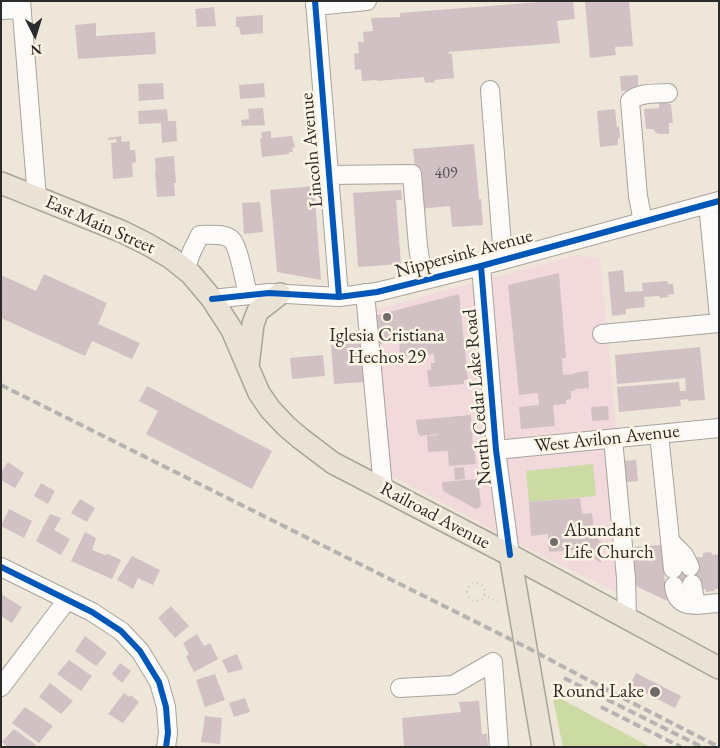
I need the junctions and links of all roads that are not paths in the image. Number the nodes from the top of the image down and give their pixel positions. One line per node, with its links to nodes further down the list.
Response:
1 (367, 1): 2 (street)
2 (315, 4): 7 (street, Lincoln Avenue)
3 (21, 5): 4 (street); 9 (street)
4 (1, 10)
5 (490, 90): 12 (street)
6 (668, 92): 11 (street)
7 (329, 175): 14 (street); 17 (street, Lincoln Avenue)
8 (1, 184): 9 (main road, East Main Street)
9 (37, 198): 13 (main road, East Main Street)
10 (714, 202): 11 (street, Nippersink Avenue); 19 (street)
11 (643, 222): 12 (street, Nippersink Avenue)
12 (481, 266): 14 (street, Nippersink Avenue); 27 (street, North Cedar Lake Road)
13 (185, 270): 16 (street); 18 (main road, East Main Street)
14 (423, 280): 17 (street, Nippersink Avenue)
15 (280, 294): 16 (street, Nippersink Avenue); 17 (street, Nippersink Avenue); 22 (main road)
16 (248, 295): 18 (street, Nippersink Avenue)
17 (352, 295): 23 (street); 28 (street)
18 (212, 299): 22 (main road, Railroad Avenue)
19 (719, 317)
20 (719, 323): 21 (street)
21 (602, 334)
22 (248, 369): 28 (main road, Railroad Avenue)
23 (365, 414)
24 (719, 428): 25 (street, West Avilon Avenue)
25 (660, 434): 26 (street, West Avilon Avenue); 32 (street)
26 (613, 438): 27 (street, West Avilon Avenue); 33 (street)
27 (496, 450): 29 (street, North Cedar Lake Road)
28 (383, 488): 29 (main road, Railroad Avenue)
29 (510, 556): 33 (main road, Railroad Avenue); 39 (main road, North Cedar Lake Road)
30 (1, 566): 31 (street)
31 (67, 600): 35 (street); 37 (street)
32 (719, 603)
33 (627, 619): 34 (main road, Railroad Avenue)
34 (719, 668)
35 (1, 687)
36 (400, 688): 38 (street)
37 (166, 747)
38 (500, 747)
39 (543, 747)

